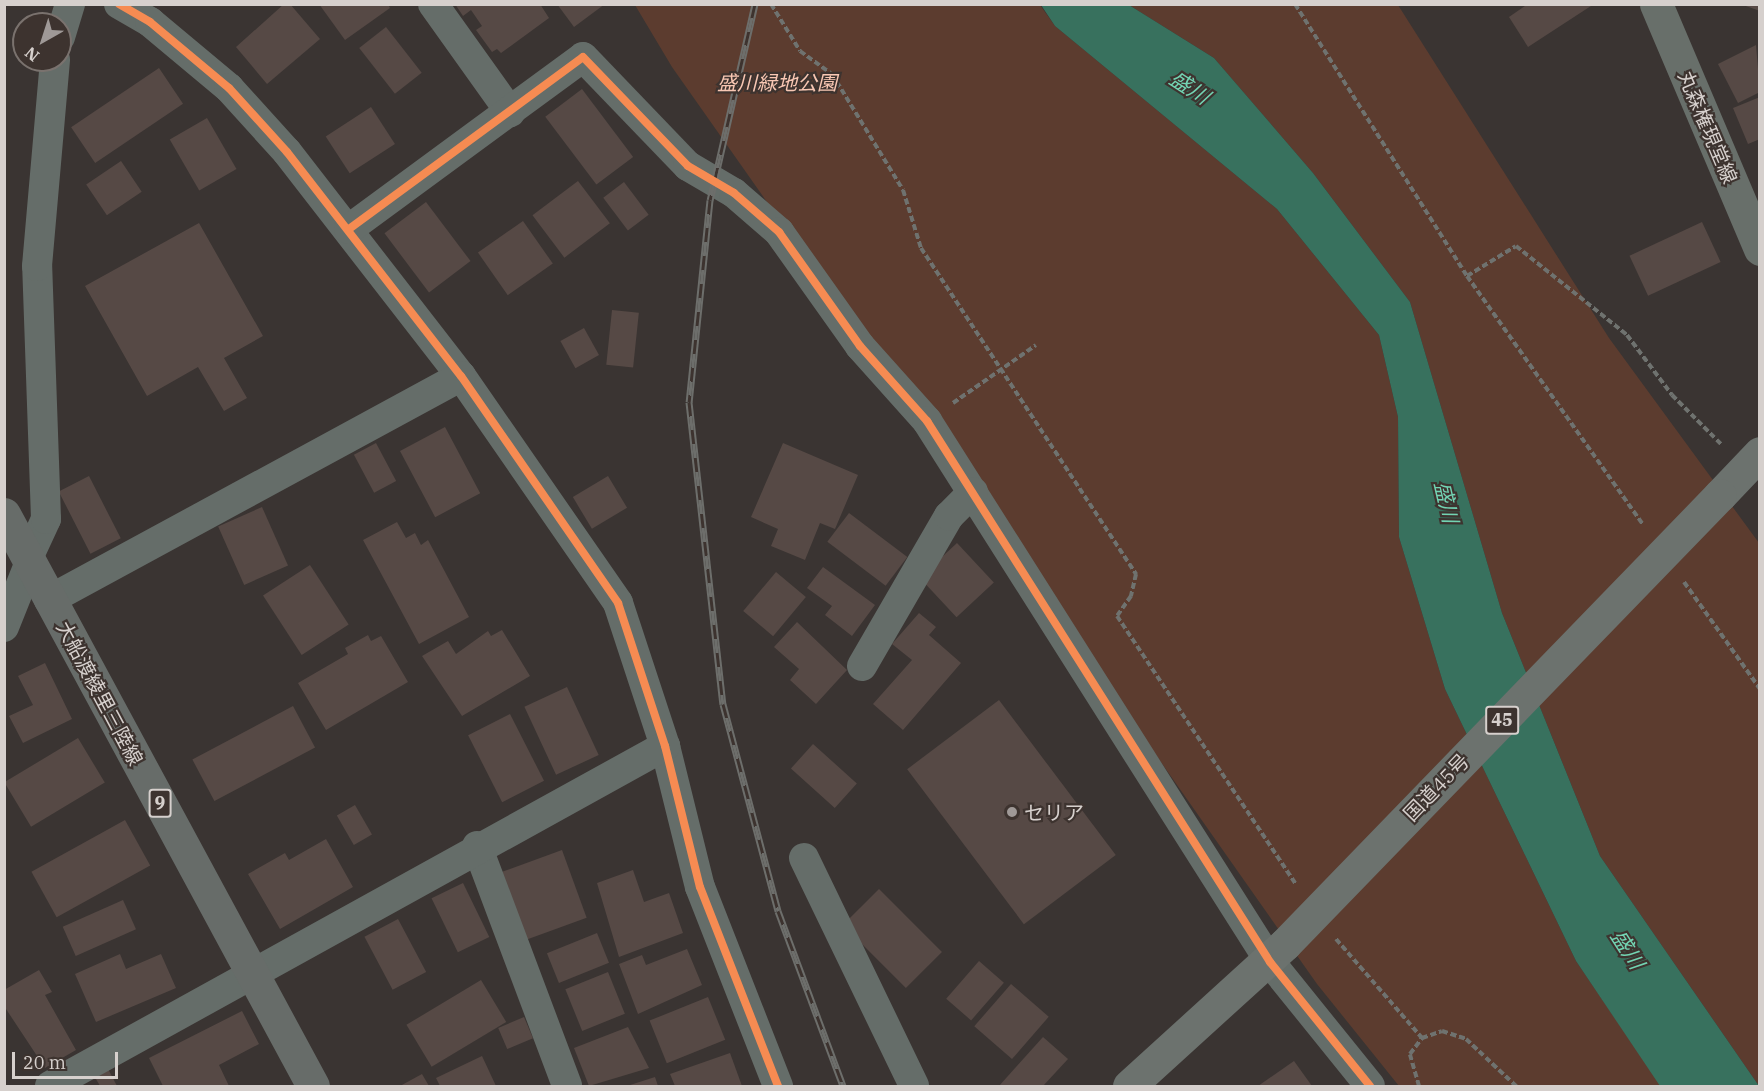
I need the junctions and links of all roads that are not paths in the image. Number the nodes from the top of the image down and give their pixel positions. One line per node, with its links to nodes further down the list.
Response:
1 (119, 4): 6 (street)
2 (433, 4): 5 (street)
3 (1656, 4): 7 (main road, 丸森権現堂線)
4 (54, 72): 12 (street)
5 (510, 112): 6 (street); 10 (street)
6 (349, 229): 8 (street)
7 (1760, 249)
8 (461, 376): 13 (street); 16 (street)
9 (1752, 461): 19 (highway, 国道45号 / 45, bridge)
10 (973, 492): 15 (street); 19 (street)
11 (6, 516): 12 (main road, 大船渡綾里三陸線 / 9)
12 (29, 560): 13 (main road, 大船渡綾里三陸線 / 9); 14 (street)
13 (50, 600): 20 (main road, 大船渡綾里三陸線 / 9)
14 (4, 627)
15 (862, 666)
16 (665, 746): 17 (street); 24 (street)
17 (477, 846): 20 (street); 23 (street)
18 (804, 858): 25 (street)
19 (1277, 953): 26 (highway, 国道45号 / 45); 27 (street)
20 (250, 971): 21 (street); 22 (main road, 大船渡綾里三陸線 / 9)
21 (50, 1086)
22 (313, 1086)
23 (567, 1086)
24 (778, 1086)
25 (914, 1086)
26 (1129, 1086)
27 (1370, 1086)

